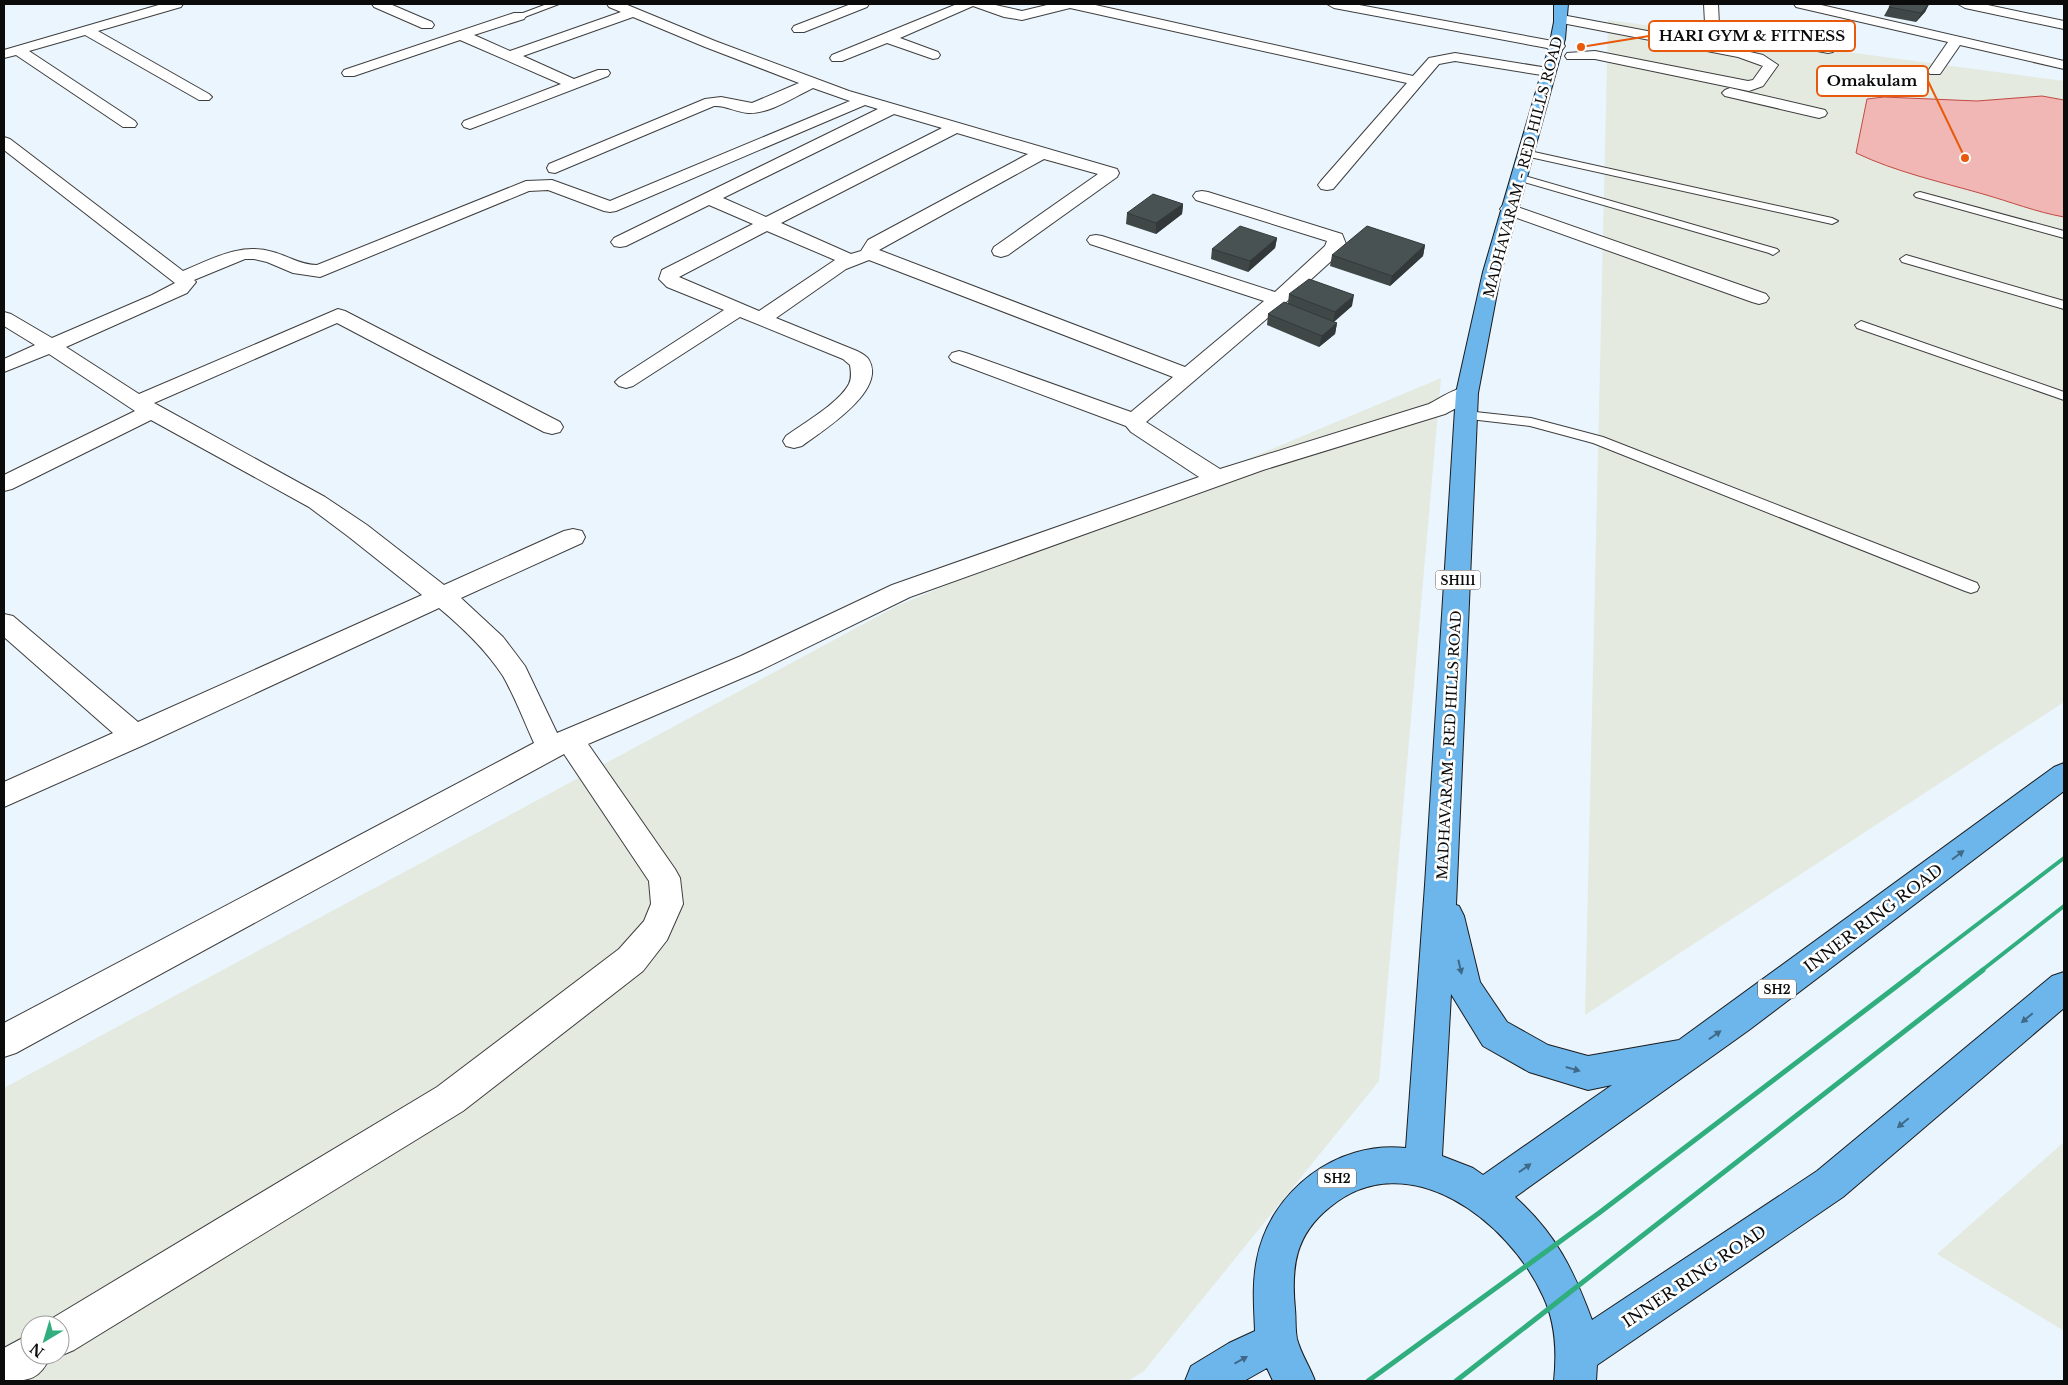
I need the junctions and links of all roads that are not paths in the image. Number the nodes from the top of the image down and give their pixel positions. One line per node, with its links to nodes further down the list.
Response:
1 (176, 4): 20 (street)
2 (378, 4): 16 (street)
3 (555, 4): 15 (lane)
4 (614, 4): 13 (street)
5 (862, 4): 19 (street)
6 (968, 4): 22 (street)
7 (978, 4): 37 (street)
8 (1334, 4): 24 (street)
9 (1710, 4): 18 (street)
10 (1801, 4): 23 (street)
11 (1965, 4): 14 (street)
12 (2029, 4): 14 (street)
13 (633, 12): 31 (street); 38 (street)
14 (2019, 15): 17 (street); 27 (street)
15 (519, 16): 21 (street)
16 (427, 24)
17 (2064, 25)
18 (1713, 28): 26 (street); 28 (street)
19 (799, 29)
20 (86, 30): 29 (street); 41 (street)
21 (461, 35): 31 (street); 35 (street)
22 (887, 38): 30 (street); 32 (street)
23 (1957, 39): 27 (street); 34 (street)
24 (1560, 41): 24 (street); 25 (street); 37 (street); 44 (street); 50 (main road, MADHAVARAM - RED HILLS ROAD / SH111)
25 (1593, 41)
26 (1714, 44)
27 (1993, 48): 33 (street)
28 (1828, 49)
29 (11, 52): 45 (street)
30 (934, 55)
31 (510, 56): 36 (street)
32 (837, 58)
33 (2064, 65)
34 (1935, 71)
35 (349, 73)
36 (559, 78): 39 (street); 39 (street); 40 (street)
37 (1417, 81): 53 (street)
38 (812, 82): 42 (street); 51 (street)
39 (574, 84): 46 (street)
40 (509, 96)
41 (204, 97)
42 (864, 100): 43 (street); 68 (street)
43 (892, 108): 47 (street); 56 (street)
44 (1819, 114)
45 (129, 124)
46 (470, 124)
47 (956, 127): 49 (street); 59 (street)
48 (4, 142): 68 (street)
49 (1042, 153): 63 (street); 65 (street)
50 (1525, 153): 52 (main road, MADHAVARAM - RED HILLS ROAD / SH111); 58 (lane)
51 (555, 168)
52 (1518, 177): 57 (main road, MADHAVARAM - RED HILLS ROAD / SH111); 64 (lane)
53 (1327, 185)
54 (1920, 195): 60 (lane)
55 (1202, 196): 70 (street)
56 (710, 199): 59 (street); 62 (street)
57 (1509, 209): 69 (street); 82 (main road, MADHAVARAM - RED HILLS ROAD / SH111)
58 (1832, 221)
59 (768, 224): 67 (street); 72 (street)
60 (2064, 235)
61 (1096, 240): 70 (street)
62 (620, 242)
63 (1001, 251)
64 (1773, 251)
65 (873, 255): 67 (street); 79 (street)
66 (1906, 259): 71 (lane)
67 (850, 260): 74 (street)
68 (182, 278): 76 (street)
69 (1759, 298)
70 (1278, 299): 79 (street)
71 (2064, 305)
72 (739, 309): 74 (street); 80 (street)
73 (4, 318): 76 (street)
74 (762, 318): 86 (street)
75 (1861, 325): 81 (lane)
76 (51, 346): 78 (street); 83 (street)
77 (959, 357): 84 (street)
78 (4, 366)
79 (1188, 375): 84 (street)
80 (626, 382)
81 (2064, 396)
82 (1467, 404): 87 (street); 90 (lane); 97 (main road, MADHAVARAM - RED HILLS ROAD / SH111)
83 (144, 407): 85 (street); 88 (street); 91 (street)
84 (1134, 421): 87 (street)
85 (552, 427)
86 (794, 441)
87 (1218, 479): 94 (street)
88 (4, 484)
89 (573, 537): 91 (street)
90 (1971, 587)
91 (442, 596): 93 (street); 94 (street)
92 (4, 623): 93 (street)
93 (136, 736): 96 (street)
94 (560, 744): 99 (street); 103 (street)
95 (2064, 775): 100 (main road, INNER RING ROAD / SH2, one-way to 95)
96 (4, 795)
97 (1442, 886): 100 (main road, one-way to 100); 101 (main road, MADHAVARAM - RED HILLS ROAD / SH111)
98 (2064, 987): 106 (main road, INNER RING ROAD / SH2, one-way to 106)
99 (4, 1041)
100 (1688, 1054): 102 (main road, INNER RING ROAD / SH2, one-way to 100)
101 (1423, 1168): 102 (main road, INNER RING ROAD / SH2); 104 (main road, INNER RING ROAD / SH2)
102 (1484, 1196): 106 (main road, INNER RING ROAD / SH2)
103 (70, 1330)
104 (1277, 1342): 108 (main road, one-way to 104); 109 (main road, INNER RING ROAD / SH2)
105 (20, 1361): 107 (street)
106 (1576, 1368)
107 (4, 1371)
108 (1206, 1381)
109 (1294, 1381)

